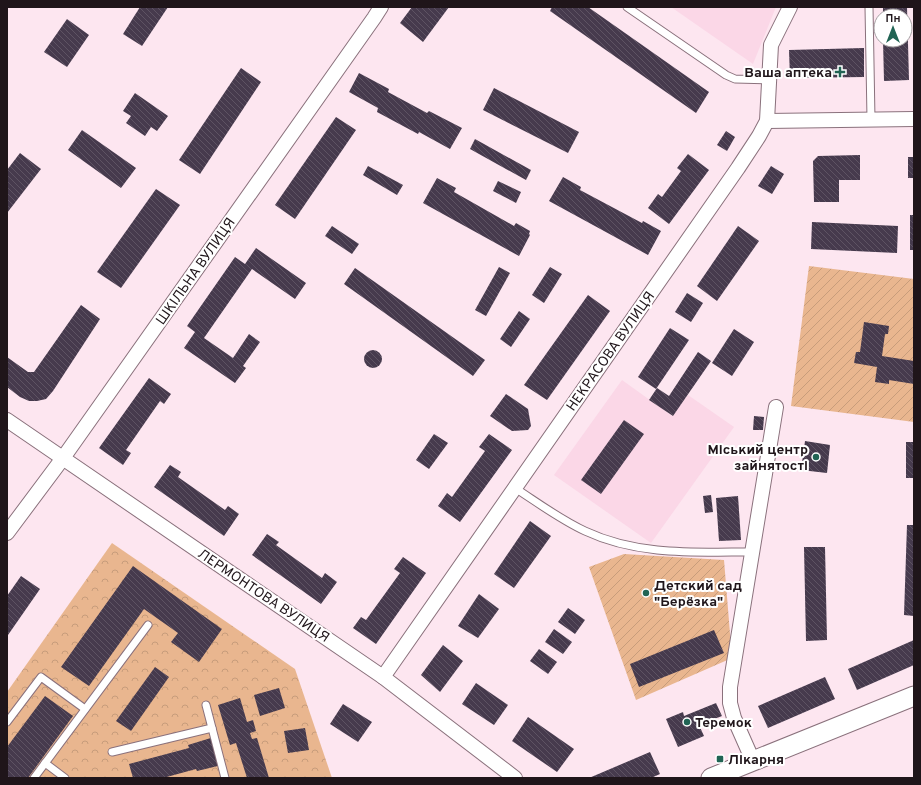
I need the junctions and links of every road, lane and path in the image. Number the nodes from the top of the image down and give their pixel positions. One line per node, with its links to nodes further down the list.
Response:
1 (381, 7): 11 (street, ШКІЛЬНА ВУЛИЦЯ)
2 (627, 7): 5 (lane)
3 (790, 7): 5 (street, НЕКРАСОВА ВУЛИЦЯ)
4 (870, 7): 6 (lane)
5 (769, 80): 8 (street, НЕКРАСОВА ВУЛИЦЯ)
6 (871, 119): 7 (street); 8 (street)
7 (914, 119)
8 (767, 121): 12 (street, НЕКРАСОВА ВУЛИЦЯ)
9 (776, 407): 14 (street)
10 (7, 420): 11 (street, ЛЕРМОНТОВА ВУЛИЦЯ)
11 (63, 458): 13 (street, ШКІЛЬНА ВУЛИЦЯ); 16 (street, ЛЕРМОНТОВА ВУЛИЦЯ)
12 (515, 488): 14 (lane); 16 (street, НЕКРАСОВА ВУЛИЦЯ)
13 (7, 533)
14 (752, 552): 23 (street)
15 (148, 625): 19 (lane)
16 (383, 677): 28 (street, ЛЕРМОНТОВА ВУЛИЦЯ)
17 (914, 696): 23 (main road)
18 (206, 705): 21 (lane)
19 (85, 709): 20 (lane); 24 (lane)
20 (7, 722)
21 (212, 728): 22 (lane); 27 (lane)
22 (112, 752)
23 (753, 761): 29 (main road)
24 (45, 763): 25 (lane); 26 (lane)
25 (34, 778)
26 (65, 778)
27 (225, 778)
28 (515, 778)
29 (711, 778)

